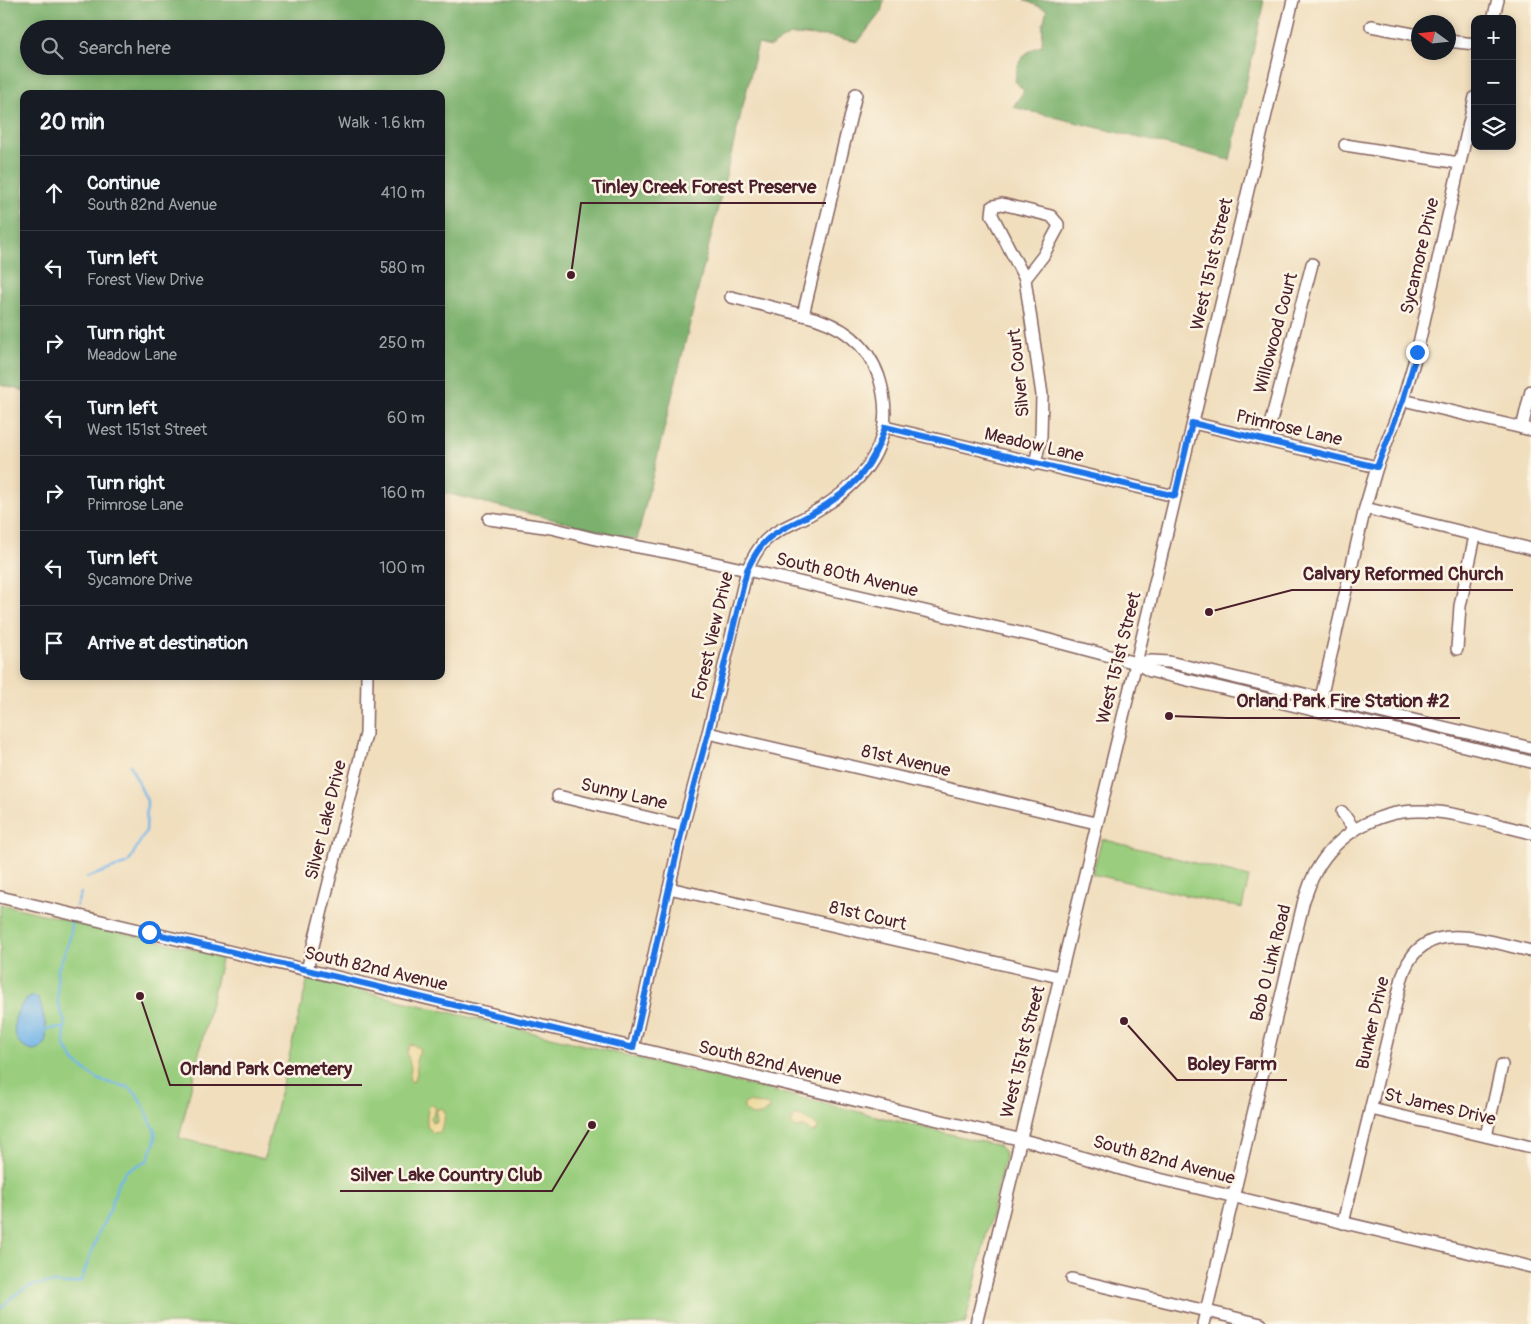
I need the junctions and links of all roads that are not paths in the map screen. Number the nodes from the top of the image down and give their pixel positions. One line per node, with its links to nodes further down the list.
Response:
1 (1293, 0): 18 (street, West 151st Street)
2 (1498, 0): 3 (street)
3 (1494, 15)
4 (1371, 26): 5 (street)
5 (1411, 34)
6 (1456, 42): 7 (street)
7 (1471, 44)
8 (856, 94): 15 (street)
9 (1473, 105): 11 (street, Sycamore Drive)
10 (1345, 145): 11 (street)
11 (1459, 163): 17 (street, Sycamore Drive)
12 (1312, 264): 21 (street, Willowood Court)
13 (1025, 279): 13 (street, Silver Court); 22 (street, Silver Court)
14 (731, 297): 15 (street, Forest View Drive)
15 (803, 315): 19 (street, Forest View Drive)
16 (1531, 391): 20 (street)
17 (1403, 400): 20 (street); 23 (street, Sycamore Drive)
18 (1192, 423): 21 (street, Primrose Lane); 24 (street, West 151st Street)
19 (885, 427): 22 (street, Meadow Lane); 29 (street, Forest View Drive)
20 (1527, 429)
21 (1266, 440): 23 (street, Primrose Lane)
22 (1035, 464): 24 (street, Meadow Lane)
23 (1377, 467): 25 (street, Sycamore Drive)
24 (1175, 496): 31 (street, West 151st Street)
25 (1365, 508): 27 (street); 33 (street, Sycamore Drive)
26 (489, 519): 29 (street, South 80th Avenue)
27 (1474, 536): 28 (street); 30 (street)
28 (1531, 549)
29 (747, 570): 31 (street, South 80th Avenue); 35 (street, Forest View Drive)
30 (1457, 649)
31 (1136, 663): 33 (street, South 80th Avenue); 34 (street, South 80th Avenue); 40 (street, West 151st Street)
32 (367, 680): 47 (street, Silver Lake Drive)
33 (1321, 697): 34 (street, Sycamore Drive); 36 (street, South 80th Avenue)
34 (1318, 711): 37 (street, South 80th Avenue)
35 (708, 733): 40 (street, 81st Avenue); 41 (street, Forest View Drive)
36 (1531, 748)
37 (1531, 762)
38 (558, 796): 41 (street, Sunny Lane)
39 (1342, 812): 42 (street)
40 (1096, 823): 48 (street, West 151st Street)
41 (683, 826): 44 (street, Forest View Drive)
42 (1354, 829): 43 (street); 55 (street, Bob O Link Road)
43 (1531, 834)
44 (669, 888): 48 (street, 81st Court); 49 (street, Forest View Drive)
45 (0, 897): 47 (street, South 82nd Avenue)
46 (1531, 951): 51 (street, Bunker Drive)
47 (306, 970): 49 (street, South 82nd Avenue)
48 (1059, 978): 53 (street, West 151st Street)
49 (633, 1048): 53 (street, South 82nd Avenue)
50 (1502, 1065): 52 (street)
51 (1371, 1109): 52 (street, St James Drive); 56 (street, Bunker Drive)
52 (1486, 1136): 54 (street, St James Drive)
53 (1020, 1141): 55 (street, South 82nd Avenue); 60 (street, West 151st Street)
54 (1531, 1147)
55 (1233, 1197): 56 (street, South 82nd Avenue); 59 (street, Bob O Link Road)
56 (1343, 1223): 57 (street, South 82nd Avenue)
57 (1531, 1268)
58 (1072, 1278): 59 (street)
59 (1206, 1310): 61 (street, Bob O Link Road); 62 (street)
60 (976, 1324)
61 (1202, 1324)
62 (1261, 1324)

